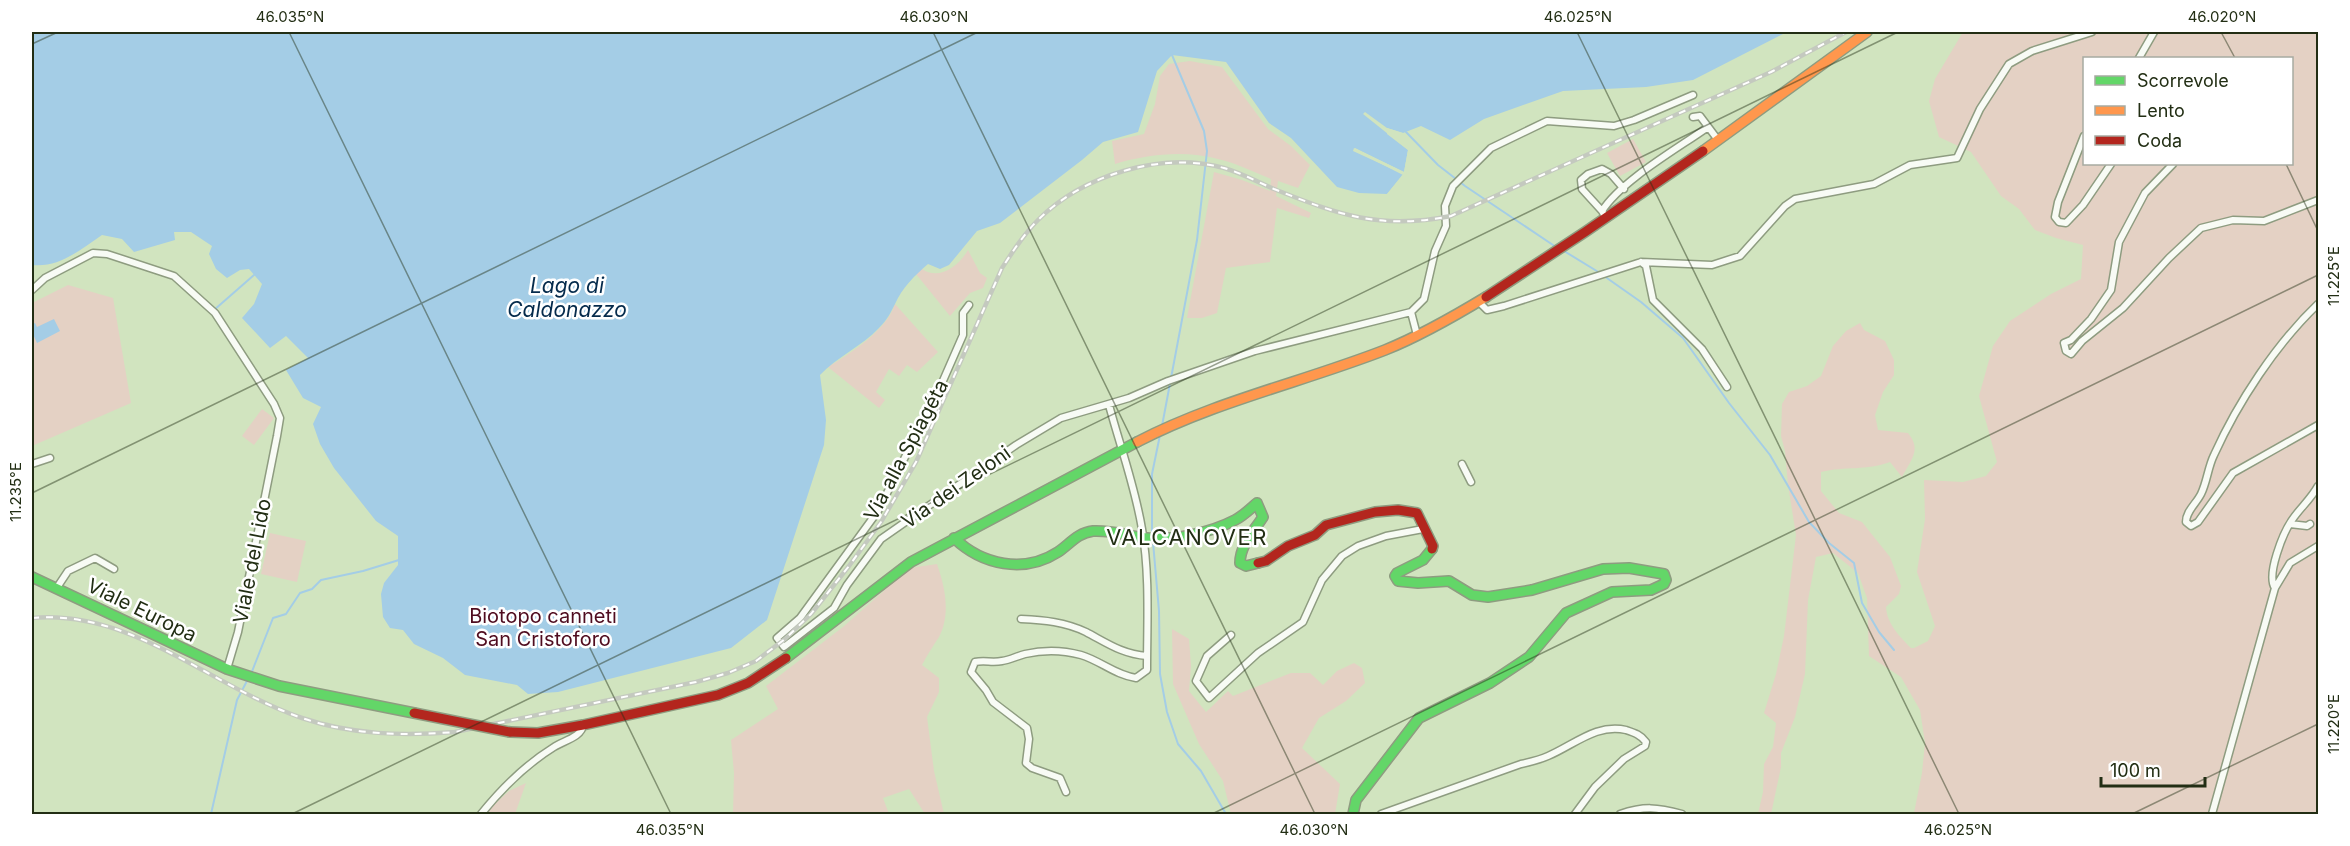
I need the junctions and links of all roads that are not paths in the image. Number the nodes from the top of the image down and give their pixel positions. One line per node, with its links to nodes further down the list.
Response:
1 (1867, 32): 8 (main road, Viale Europa)
2 (2092, 32): 15 (street)
3 (2154, 32): 4 (street)
4 (2140, 57)
5 (1693, 95): 20 (street)
6 (1693, 117): 7 (street)
7 (1708, 127): 8 (street); 12 (street)
8 (1718, 140): 14 (main road, Viale Europa)
9 (2083, 141): 10 (street)
10 (2110, 165)
11 (2172, 165): 13 (street)
12 (1624, 189): 14 (street); 14 (street)
13 (2319, 200)
14 (1604, 215): 17 (main road, Viale Europa)
15 (1641, 262): 17 (street); 22 (street)
16 (32, 290): 46 (street, Viale del Lido)
17 (1478, 301): 21 (main road, Viale Europa)
18 (2319, 304): 24 (street)
19 (969, 305): 41 (street, Via alla Spiagéta)
20 (1411, 312): 21 (street); 23 (street, Via dei Zeloni)
21 (1418, 335): 25 (main road, Viale Europa)
22 (1727, 387)
23 (1109, 405): 25 (street); 41 (street, Via dei Zeloni)
24 (2319, 425)
25 (1121, 450): 34 (main road, Viale Europa); 35 (street)
26 (50, 458): 27 (street)
27 (32, 464)
28 (1462, 464): 29 (street)
29 (1471, 482)
30 (2319, 486): 31 (street)
31 (2290, 524): 32 (street); 39 (street)
32 (2310, 524)
33 (1424, 530): 35 (main road); 44 (street); 50 (main road)
34 (954, 538): 35 (main road); 43 (main road, Viale Europa)
35 (1149, 538): 45 (street)
36 (2319, 546): 39 (street)
37 (114, 569): 40 (street)
38 (32, 577): 40 (main road, Viale Europa)
39 (2275, 588): 55 (street)
40 (56, 589): 46 (main road, Viale Europa)
41 (834, 608): 43 (street)
42 (1021, 619): 45 (street)
43 (835, 621): 47 (main road, Viale Europa)
44 (1231, 635)
45 (1147, 656): 48 (street)
46 (227, 669): 47 (main road, Viale Europa, bridge)
47 (583, 725): 49 (street)
48 (1066, 792)
49 (481, 814)
50 (1353, 814)
51 (1381, 814): 52 (street)
52 (1575, 814)
53 (1620, 814): 54 (street)
54 (1682, 814)
55 (2212, 814)

